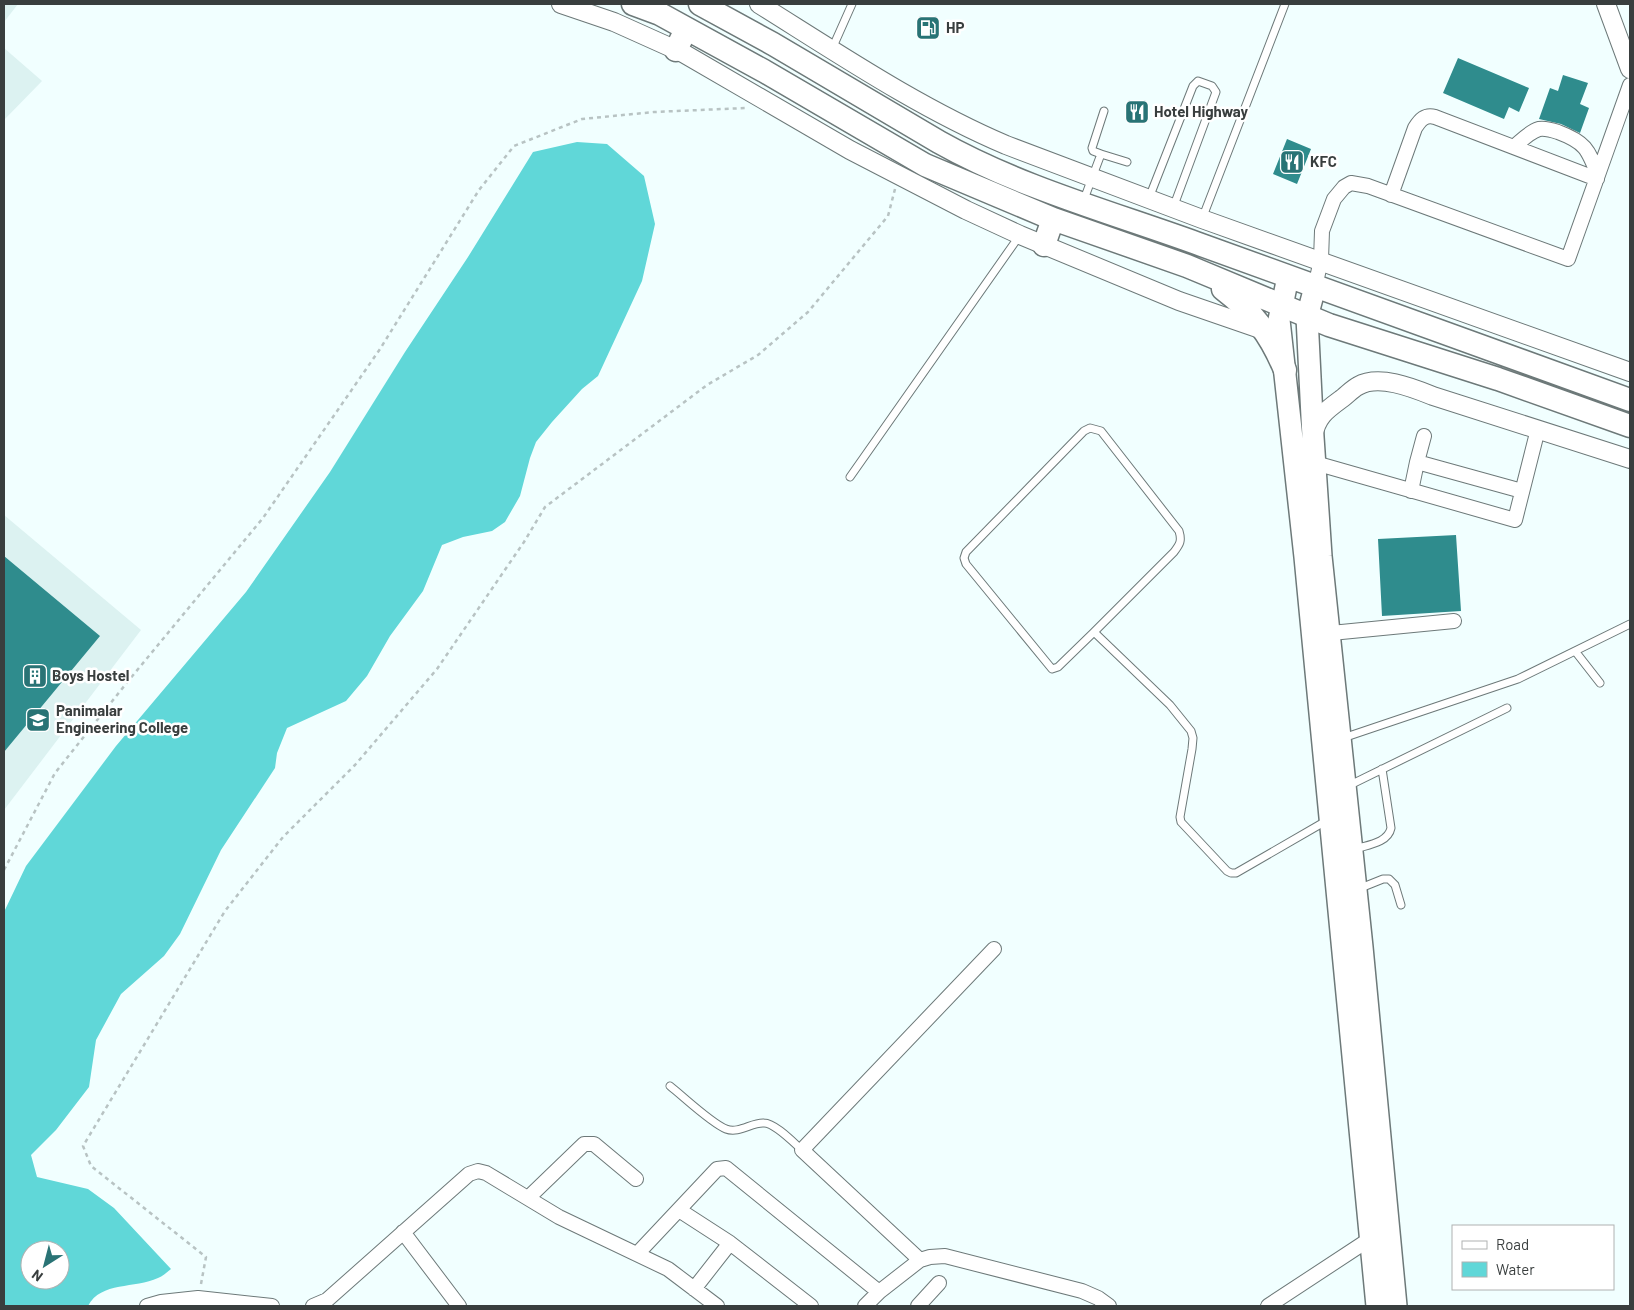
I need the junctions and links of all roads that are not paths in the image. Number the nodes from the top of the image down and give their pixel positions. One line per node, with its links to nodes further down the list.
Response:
1 (561, 4): 9 (street)
2 (633, 4): 8 (highway)
3 (700, 4): 21 (highway)
4 (759, 4): 10 (street)
5 (852, 4): 10 (lane)
6 (1285, 4): 24 (lane)
7 (1606, 4): 11 (street)
8 (686, 29): 9 (highway); 23 (highway)
9 (676, 50): 25 (street)
10 (832, 50): 18 (street)
11 (1630, 69)
12 (1630, 85): 17 (street)
13 (1104, 111): 15 (lane)
14 (1514, 148): 17 (street); 17 (street); 19 (street)
15 (1101, 154): 16 (lane); 18 (lane)
16 (1127, 162)
17 (1597, 177): 19 (street)
18 (1092, 178): 20 (street); 21 (lane)
19 (1391, 195): 27 (street)
20 (1149, 199): 22 (street); 22 (lane)
21 (1082, 203): 29 (highway)
22 (1173, 208): 24 (street)
23 (1053, 219): 26 (highway); 28 (highway)
24 (1202, 219): 27 (street)
25 (1020, 235): 26 (street); 44 (lane)
26 (1044, 245): 33 (street)
27 (1321, 260): 30 (street); 35 (street)
28 (1188, 266): 31 (highway); 33 (highway)
29 (1288, 277): 30 (highway); 31 (main road)
30 (1315, 287): 32 (main road); 36 (highway)
31 (1281, 306): 32 (highway); 34 (main road)
32 (1307, 317): 37 (highway); 40 (main road)
33 (1266, 331): 34 (highway)
34 (1285, 370): 50 (main road)
35 (1630, 372)
36 (1630, 400)
37 (1630, 426)
38 (1538, 429): 40 (street); 41 (street); 46 (street)
39 (1424, 436): 42 (street)
40 (1313, 437): 43 (main road)
41 (1630, 459)
42 (1417, 462): 45 (street); 46 (street)
43 (1315, 463): 45 (street); 50 (main road)
44 (850, 477)
45 (1411, 491): 46 (street)
46 (1522, 491)
47 (1454, 621): 50 (street)
48 (1630, 624): 51 (lane)
49 (1094, 632): 49 (lane); 57 (lane)
50 (1321, 634): 54 (main road); 57 (main road)
51 (1575, 651): 52 (lane); 54 (lane)
52 (1600, 683)
53 (1507, 708): 55 (lane)
54 (1340, 739): 56 (main road)
55 (1382, 769): 56 (lane); 58 (lane)
56 (1345, 788): 58 (main road)
57 (1330, 819): 69 (main road)
58 (1351, 850): 59 (main road)
59 (1356, 890): 60 (lane); 67 (main road)
60 (1401, 905)
61 (994, 949): 63 (street)
62 (670, 1086): 63 (lane)
63 (802, 1150): 72 (street)
64 (636, 1179): 65 (street)
65 (528, 1198): 68 (street); 71 (street)
66 (679, 1210): 70 (street); 71 (street); 75 (street)
67 (1388, 1225): 69 (street); 87 (main road)
68 (403, 1232): 78 (street); 79 (street)
69 (1370, 1239): 85 (street); 86 (main road)
70 (730, 1243): 74 (street); 81 (street)
71 (637, 1254): 74 (street)
72 (920, 1260): 75 (street); 84 (street)
73 (939, 1283): 83 (street)
74 (694, 1289): 80 (street)
75 (879, 1292): 82 (street)
76 (147, 1306): 77 (street)
77 (272, 1306)
78 (313, 1306)
79 (460, 1306)
80 (717, 1306)
81 (811, 1306)
82 (865, 1306)
83 (918, 1306)
84 (1109, 1306)
85 (1268, 1306)
86 (1377, 1306)
87 (1396, 1306)

